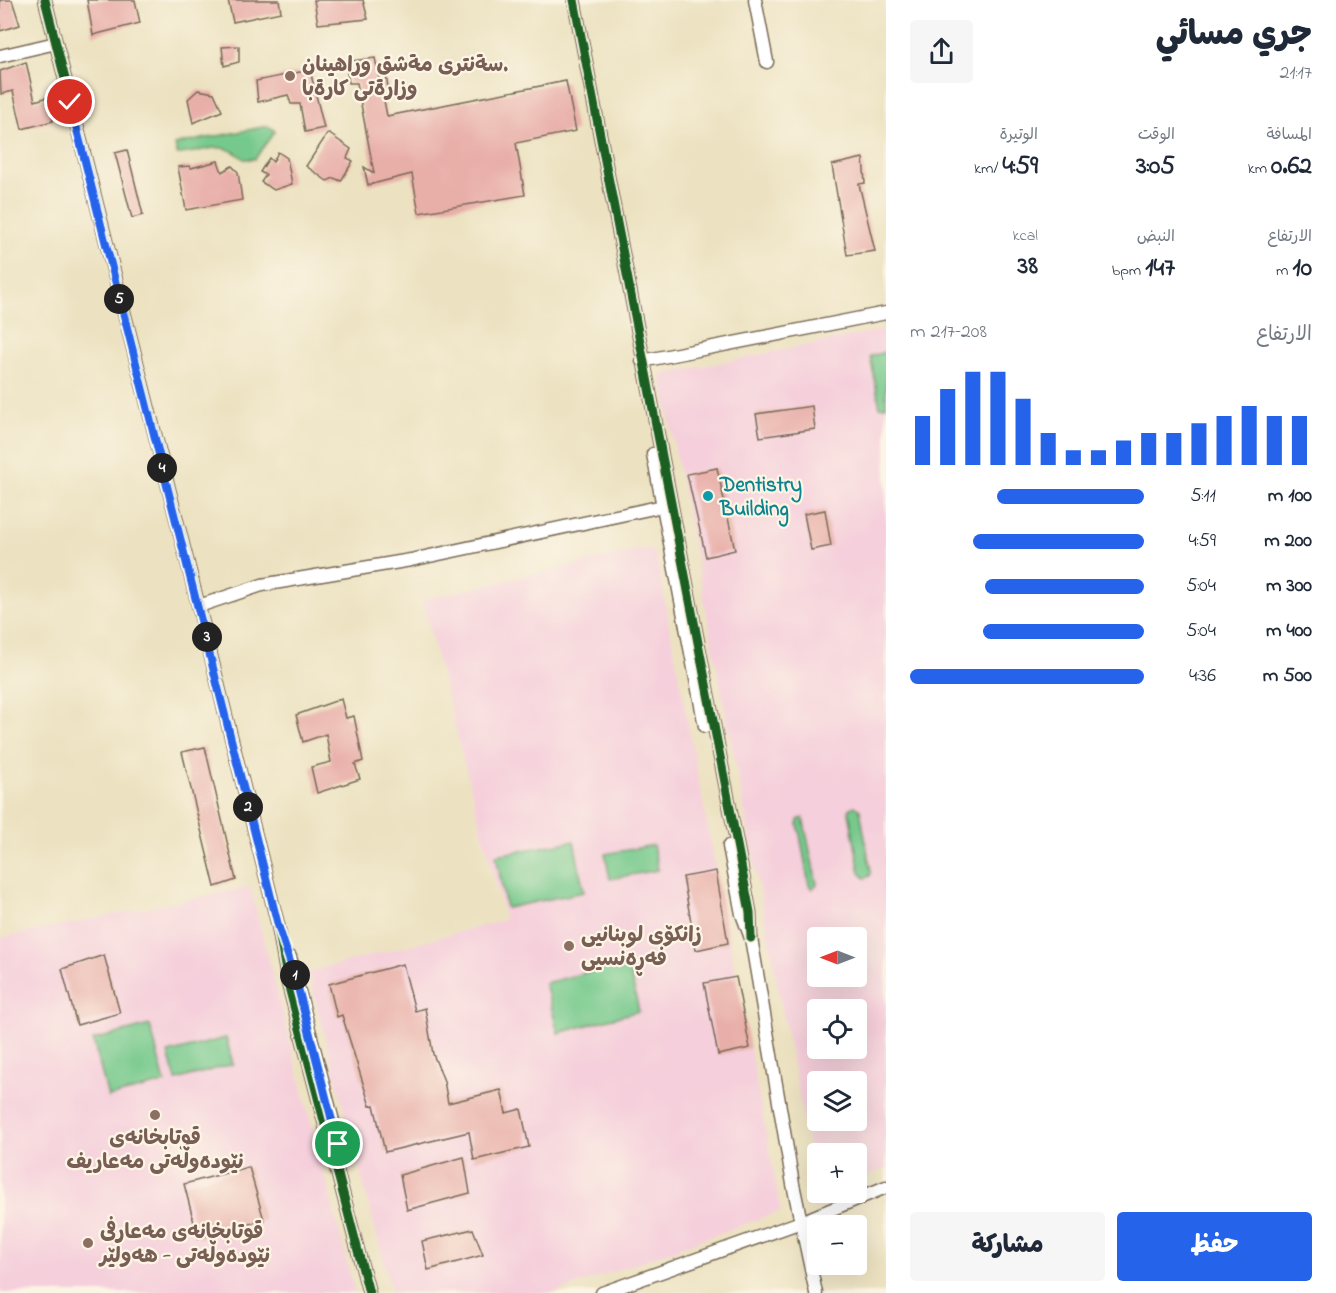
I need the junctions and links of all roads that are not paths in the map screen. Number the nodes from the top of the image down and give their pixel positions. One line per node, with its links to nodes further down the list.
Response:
1 (45, 0): 4 (street)
2 (574, 0): 8 (street)
3 (755, 0): 6 (street)
4 (56, 44): 5 (street); 10 (street)
5 (0, 56)
6 (767, 62)
7 (886, 313): 8 (street)
8 (642, 361): 9 (street); 11 (street)
9 (663, 506): 10 (street); 11 (street)
10 (199, 606): 14 (street)
11 (751, 938): 13 (street)
12 (886, 1187): 13 (street)
13 (801, 1222): 17 (street); 18 (street)
14 (356, 1227): 15 (street); 16 (street)
15 (369, 1293)
16 (377, 1293)
17 (602, 1293)
18 (816, 1293)

